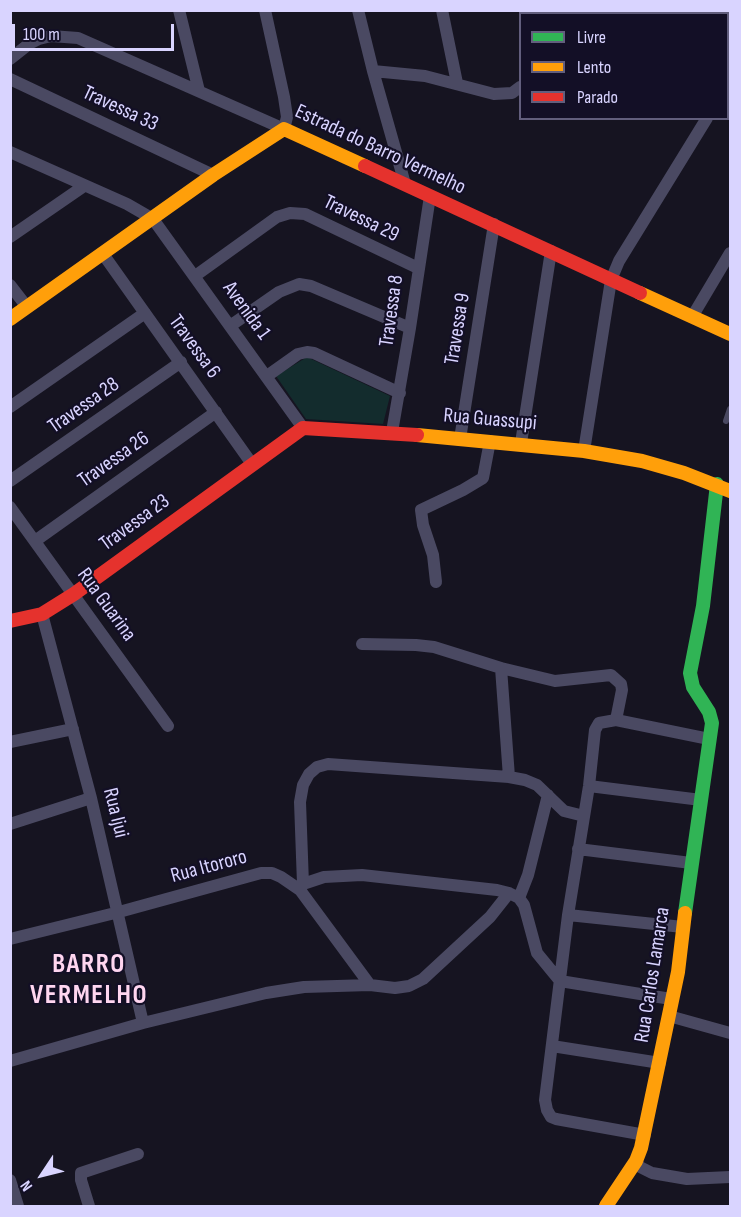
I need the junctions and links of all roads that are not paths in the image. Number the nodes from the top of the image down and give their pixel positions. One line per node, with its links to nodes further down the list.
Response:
1 (179, 10): 10 (street)
2 (265, 10): 12 (street)
3 (358, 10): 6 (street)
4 (442, 10): 8 (street)
5 (10, 59): 10 (street, Estrada do Barro Vermelho)
6 (373, 71): 8 (street); 15 (street)
7 (10, 79): 14 (street, Travessa 33)
8 (457, 83): 9 (street)
9 (519, 88)
10 (199, 91): 12 (street, Estrada do Barro Vermelho)
11 (706, 120): 26 (street)
12 (284, 129): 14 (street); 15 (street, Estrada do Barro Vermelho)
13 (10, 152): 16 (street)
14 (213, 175): 18 (street)
15 (405, 184): 17 (street, Estrada do Barro Vermelho)
16 (84, 186): 18 (street); 20 (street)
17 (430, 196): 19 (street, Estrada do Barro Vermelho); 24 (street, Travessa 8)
18 (153, 219): 23 (street); 25 (street, Avenida 1)
19 (494, 224): 21 (street, Estrada do Barro Vermelho); 44 (street, Travessa 9)
20 (10, 237)
21 (551, 251): 26 (street, Estrada do Barro Vermelho); 46 (street)
22 (730, 253): 30 (street)
23 (103, 254): 28 (street); 29 (street, Travessa 6)
24 (418, 268): 25 (street, Travessa 29); 33 (street, Travessa 8)
25 (195, 276): 32 (street, Avenida 1)
26 (611, 280): 30 (street, Estrada do Barro Vermelho); 47 (street)
27 (10, 285): 28 (street)
28 (27, 307): 31 (street)
29 (145, 313): 35 (street, Travessa 6); 38 (street)
30 (692, 317): 34 (street, Estrada do Barro Vermelho)
31 (10, 319)
32 (230, 326): 33 (street); 36 (street, Avenida 1)
33 (410, 328): 37 (street, Travessa 8)
34 (730, 334)
35 (181, 362): 40 (street, Travessa 6); 49 (street, Travessa 28)
36 (267, 376): 37 (street); 42 (street, Avenida 1)
37 (399, 393): 43 (street, Travessa 8)
38 (10, 407)
39 (730, 410): 41 (lane)
40 (216, 412): 48 (street, Travessa 6); 53 (street, Travessa 26)
41 (726, 421)
42 (303, 428): 43 (street, Rua Guassupi); 48 (street)
43 (392, 432): 44 (street, Rua Guassupi)
44 (460, 439): 45 (street, Rua Guassupi)
45 (490, 441): 46 (street, Rua Guassupi); 54 (street)
46 (521, 443): 47 (street, Rua Guassupi)
47 (584, 450): 50 (street, Rua Guassupi)
48 (252, 464): 55 (street, Travessa 23)
49 (10, 481)
50 (717, 484): 51 (street, Rua Guassupi); 63 (street, Rua Carlos Lamarca)
51 (730, 491)
52 (11, 509): 53 (street, Rua Guarina)
53 (35, 541): 55 (street, Rua Guarina)
54 (436, 582)
55 (74, 594): 56 (street, Travessa 23); 61 (street, Rua Guarina)
56 (42, 614): 57 (street); 62 (street, Rua Ijui)
57 (10, 621)
58 (362, 644): 59 (street)
59 (501, 668): 60 (street); 65 (street)
60 (616, 720): 63 (street); 66 (street)
61 (168, 726)
62 (73, 729): 64 (street); 68 (street, Rua Ijui)
63 (709, 739): 69 (street, Rua Carlos Lamarca)
64 (10, 742)
65 (508, 777): 67 (street); 74 (street)
66 (589, 786): 69 (street); 70 (street)
67 (548, 795): 70 (street); 75 (street)
68 (91, 798): 71 (street); 76 (street, Rua Ijui)
69 (700, 800): 73 (street, Rua Carlos Lamarca)
70 (584, 816): 72 (street)
71 (10, 824)
72 (578, 849): 73 (street); 77 (street)
73 (691, 863): 78 (street, Rua Carlos Lamarca)
74 (301, 887): 75 (street); 76 (street, Rua Itororo); 81 (street, Rua Itororo)
75 (514, 895): 80 (street); 81 (street)
76 (119, 912): 79 (street, Rua Itororo); 84 (street, Rua Ijui)
77 (568, 915): 78 (street); 80 (street)
78 (683, 927): 82 (street, Rua Carlos Lamarca)
79 (10, 939)
80 (560, 981): 82 (street); 86 (street)
81 (370, 985): 84 (street)
82 (671, 999): 83 (street, Rua Carlos Lamarca)
83 (669, 1016): 85 (street); 88 (street, Rua Carlos Lamarca)
84 (143, 1023): 87 (street)
85 (730, 1033)
86 (552, 1046): 88 (street); 89 (street)
87 (10, 1061)
88 (660, 1063): 89 (street, Rua Carlos Lamarca)
89 (645, 1135): 91 (street, Rua Carlos Lamarca)
90 (138, 1154): 95 (street)
91 (636, 1161): 92 (street); 96 (street, Rua Carlos Lamarca)
92 (730, 1177)
93 (11, 1186): 94 (street)
94 (18, 1206)
95 (89, 1206)
96 (606, 1206)

